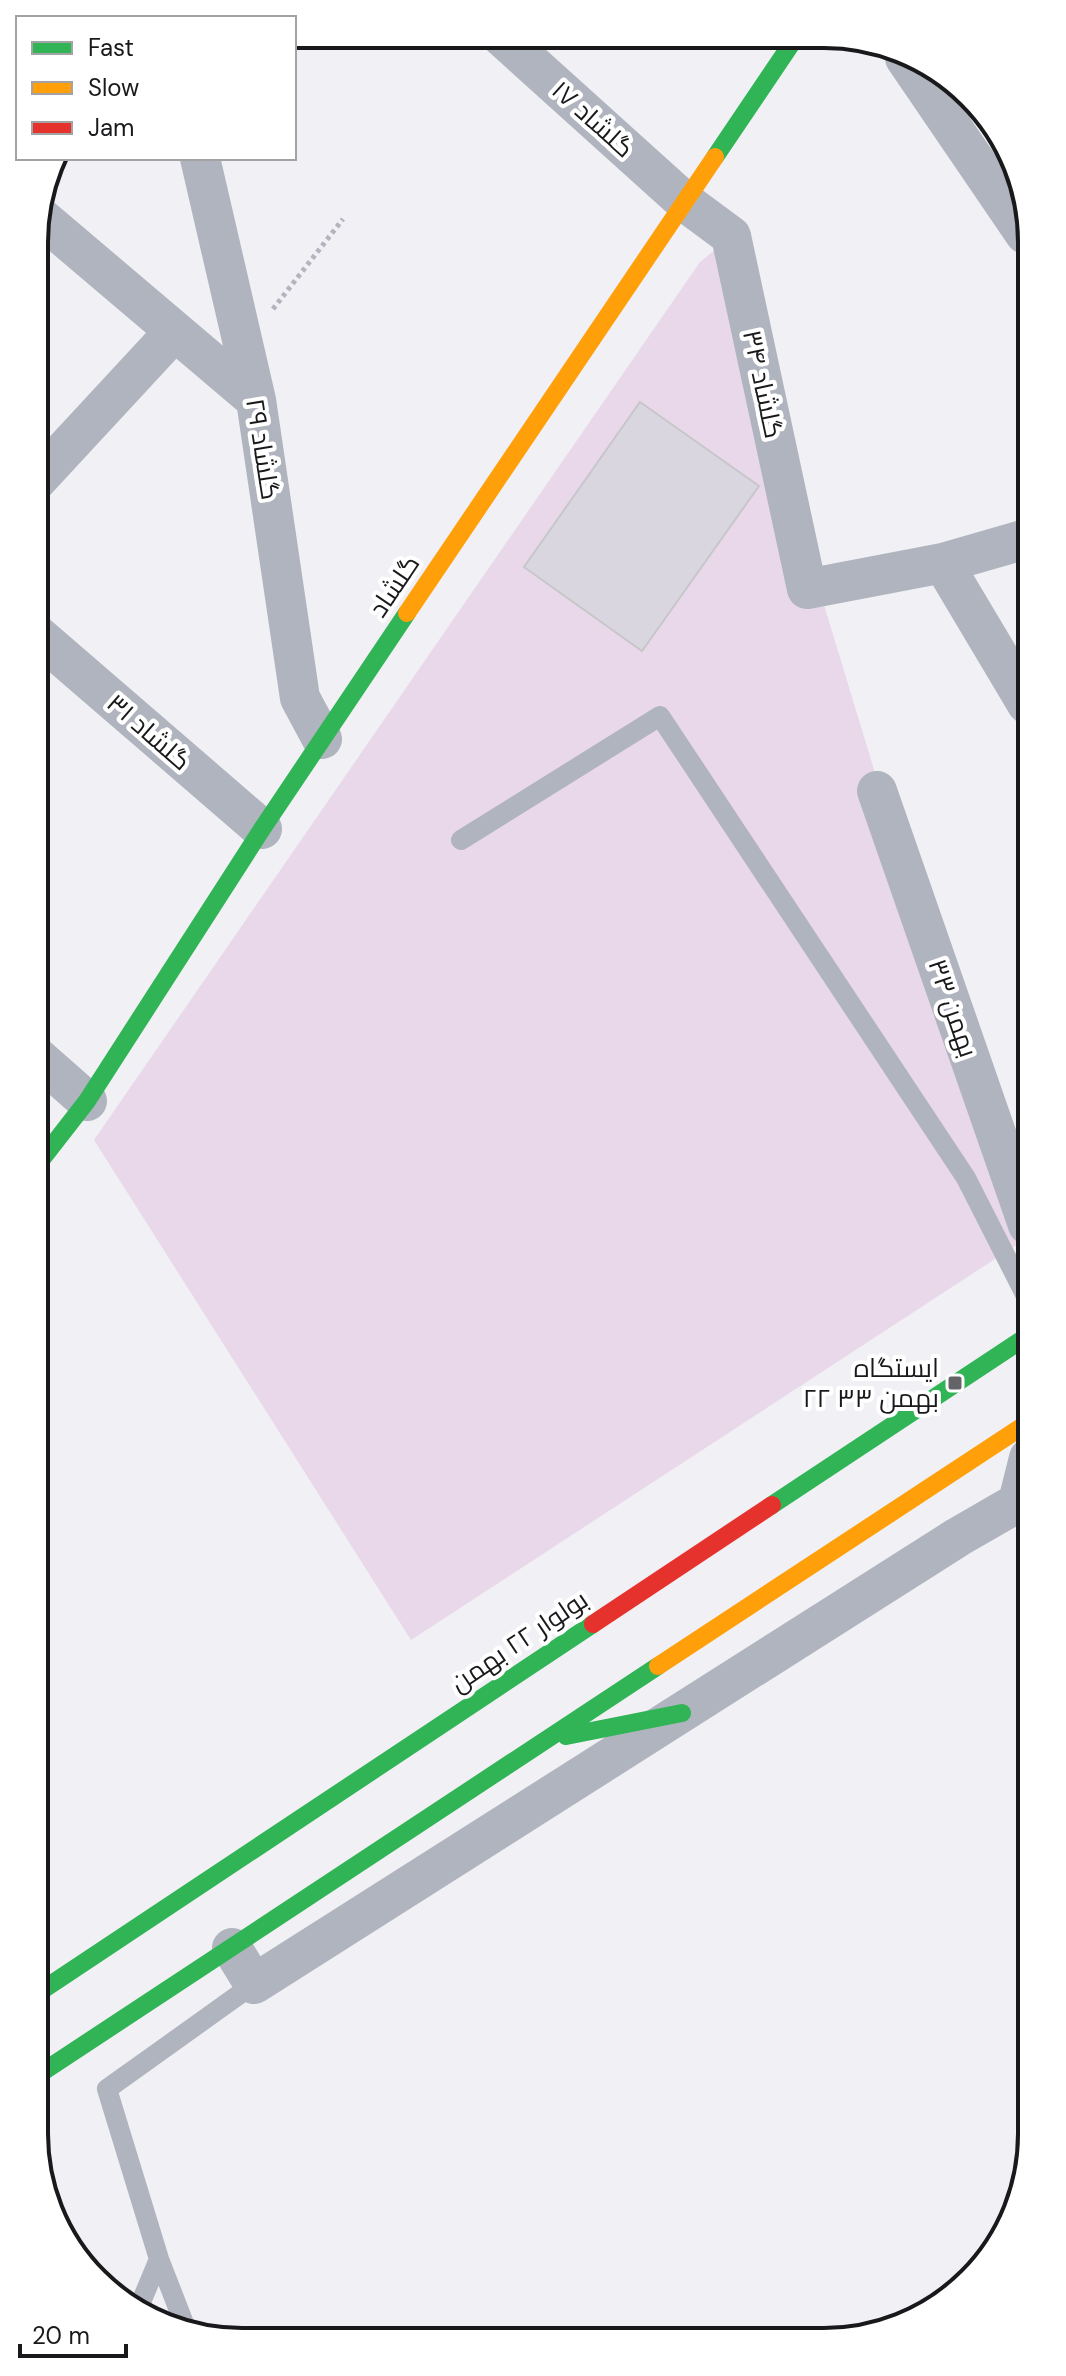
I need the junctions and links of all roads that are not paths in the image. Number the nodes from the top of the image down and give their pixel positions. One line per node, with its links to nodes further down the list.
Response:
1 (514, 48): 6 (street, گلشاد ۱۷)
2 (789, 48): 6 (main road, گلشاد)
3 (920, 74): 5 (street)
4 (200, 160): 10 (street, گلشاد ۲۹)
5 (998, 170): 7 (street)
6 (685, 202): 13 (street, گلشاد ۳۴); 16 (main road, گلشاد)
7 (1014, 209)
8 (49, 224): 9 (street)
9 (173, 333): 10 (street); 11 (street)
10 (256, 400): 16 (street, گلشاد ۲۹)
11 (48, 468)
12 (1018, 541): 13 (street)
13 (943, 563): 15 (street)
14 (48, 644): 18 (street, گلشاد ۳۱)
15 (1018, 689)
16 (322, 739): 18 (main road, گلشاد)
17 (877, 791): 23 (street, بهمن ۳۳)
18 (262, 829): 21 (main road, گلشاد)
19 (461, 840): 24 (lane)
20 (48, 1067): 21 (street)
21 (87, 1101): 22 (main road, گلشاد)
22 (48, 1151)
23 (1018, 1196)
24 (1018, 1280)
25 (1018, 1342): 32 (main road, بولوار ۲۲ بهمن)
26 (1018, 1429): 29 (main road)
27 (1018, 1512): 28 (street)
28 (682, 1713): 29 (main road); 31 (street)
29 (544, 1740): 30 (main road)
30 (232, 1948): 31 (street); 33 (main road)
31 (254, 1984): 34 (lane)
32 (48, 1986)
33 (48, 2068)
34 (159, 2259): 35 (lane); 36 (lane)
35 (142, 2300)
36 (182, 2319)

